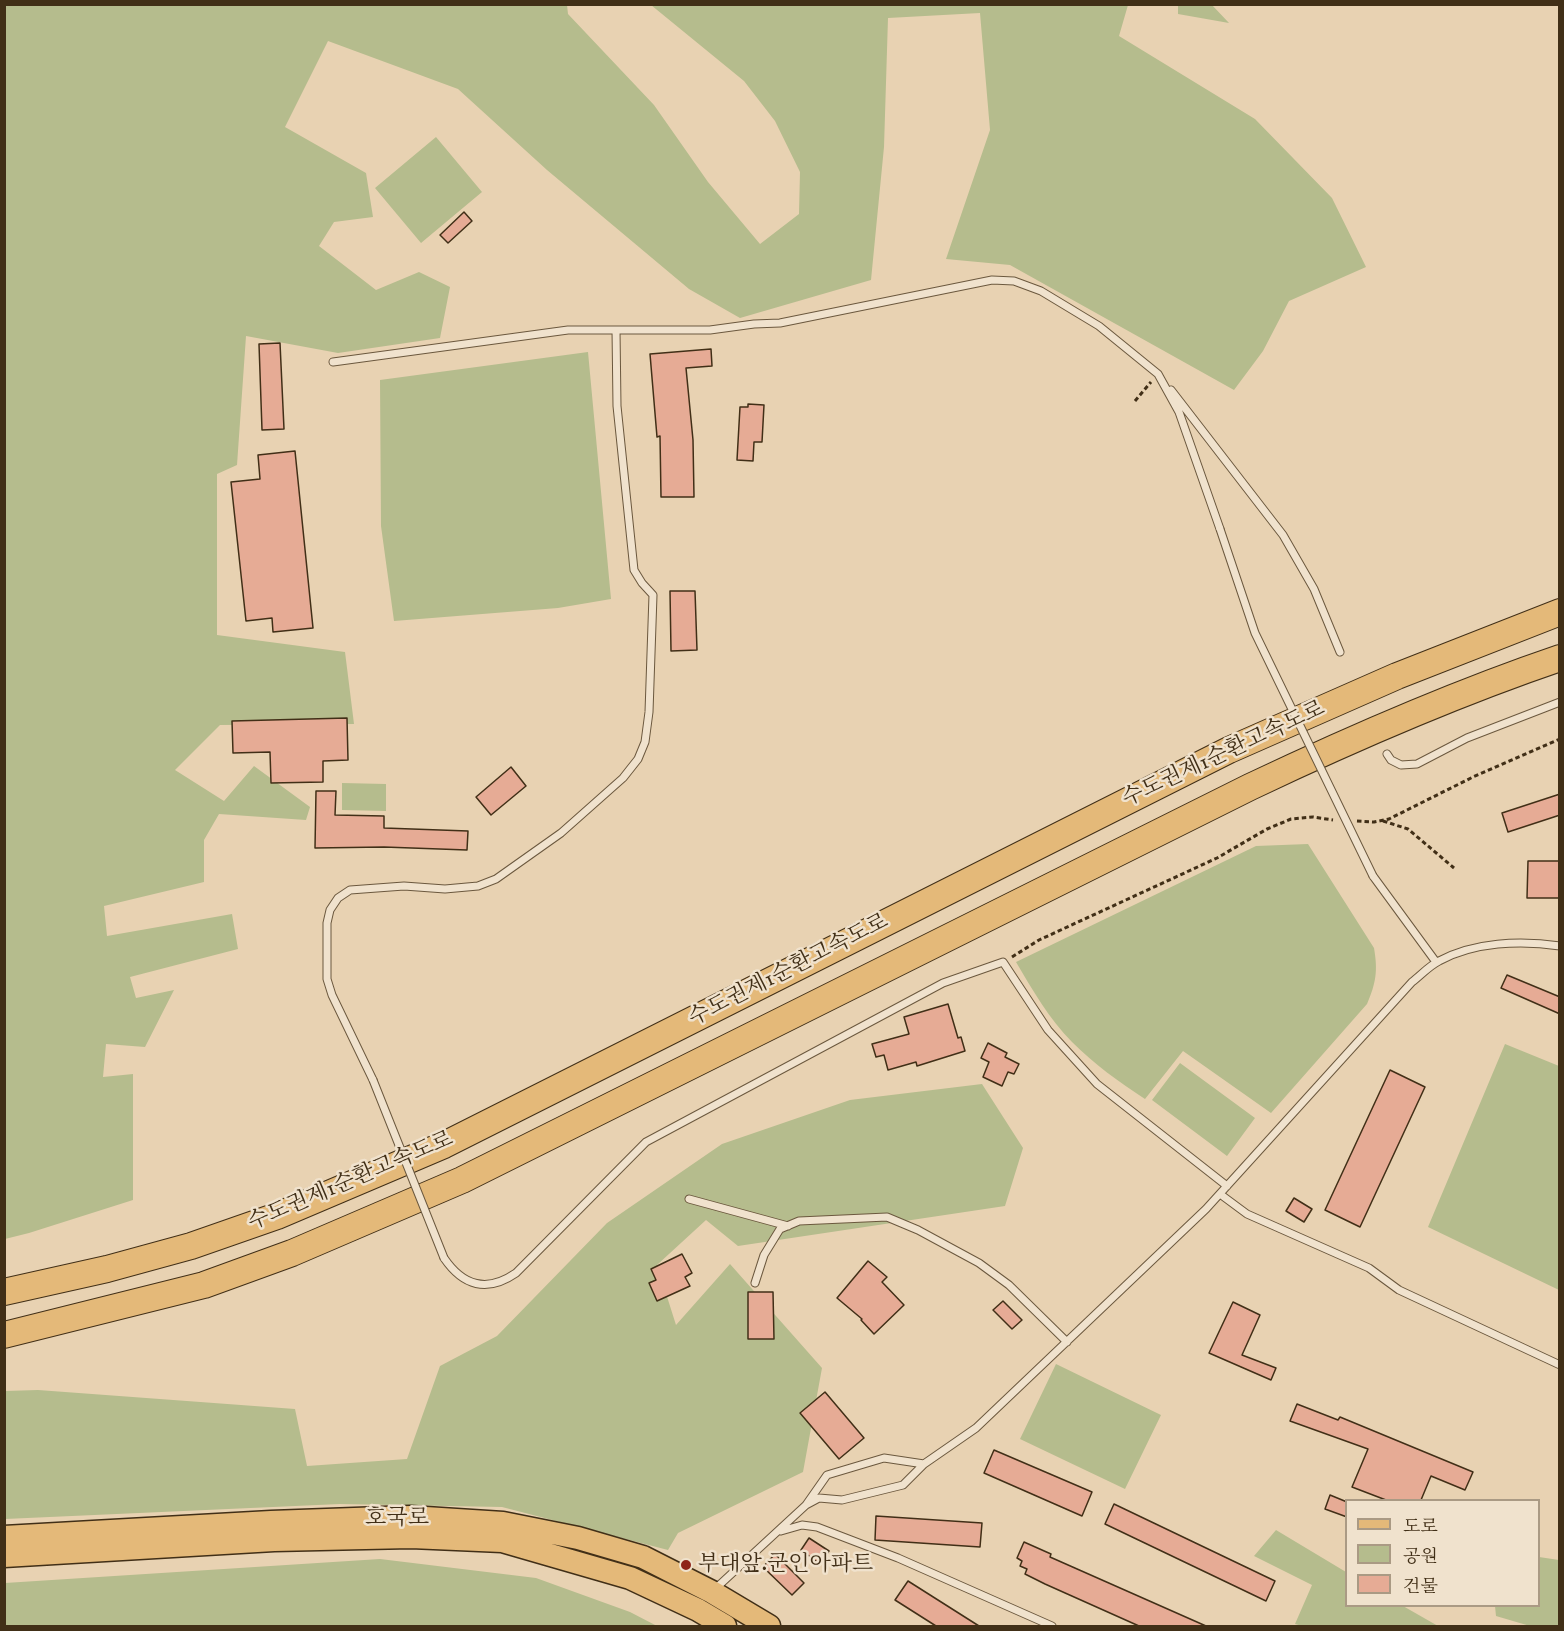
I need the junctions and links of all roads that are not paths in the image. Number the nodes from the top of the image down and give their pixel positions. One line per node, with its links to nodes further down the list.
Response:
1 (616, 330): 2 (lane); 3 (lane); 11 (lane, bridge)
2 (333, 362)
3 (1158, 374): 5 (lane); 10 (lane, bridge)
4 (1560, 612): 16 (highway, 수도권제1순환고속도로)
5 (1340, 652)
6 (1560, 658): 17 (highway, 수도권제1순환고속도로)
7 (1560, 702): 8 (lane)
8 (1387, 754)
9 (1560, 946): 10 (lane)
10 (1436, 962): 11 (lane)
11 (1227, 1186): 12 (lane)
12 (1220, 1194): 18 (lane); 19 (lane)
13 (689, 1199): 14 (lane)
14 (788, 1226): 15 (lane); 18 (lane)
15 (755, 1283)
16 (4, 1292)
17 (4, 1335)
18 (1067, 1342): 20 (lane)
19 (1560, 1365)
20 (924, 1464): 21 (lane); 21 (lane)
21 (806, 1505): 22 (lane)
22 (776, 1534): 25 (lane); 28 (lane)
23 (4, 1537): 25 (main road, 호국로)
24 (4, 1556): 25 (main road, 호국로)
25 (705, 1601): 26 (main road, 호국로); 27 (main road, 호국로)
26 (725, 1626)
27 (769, 1626)
28 (1052, 1626)

